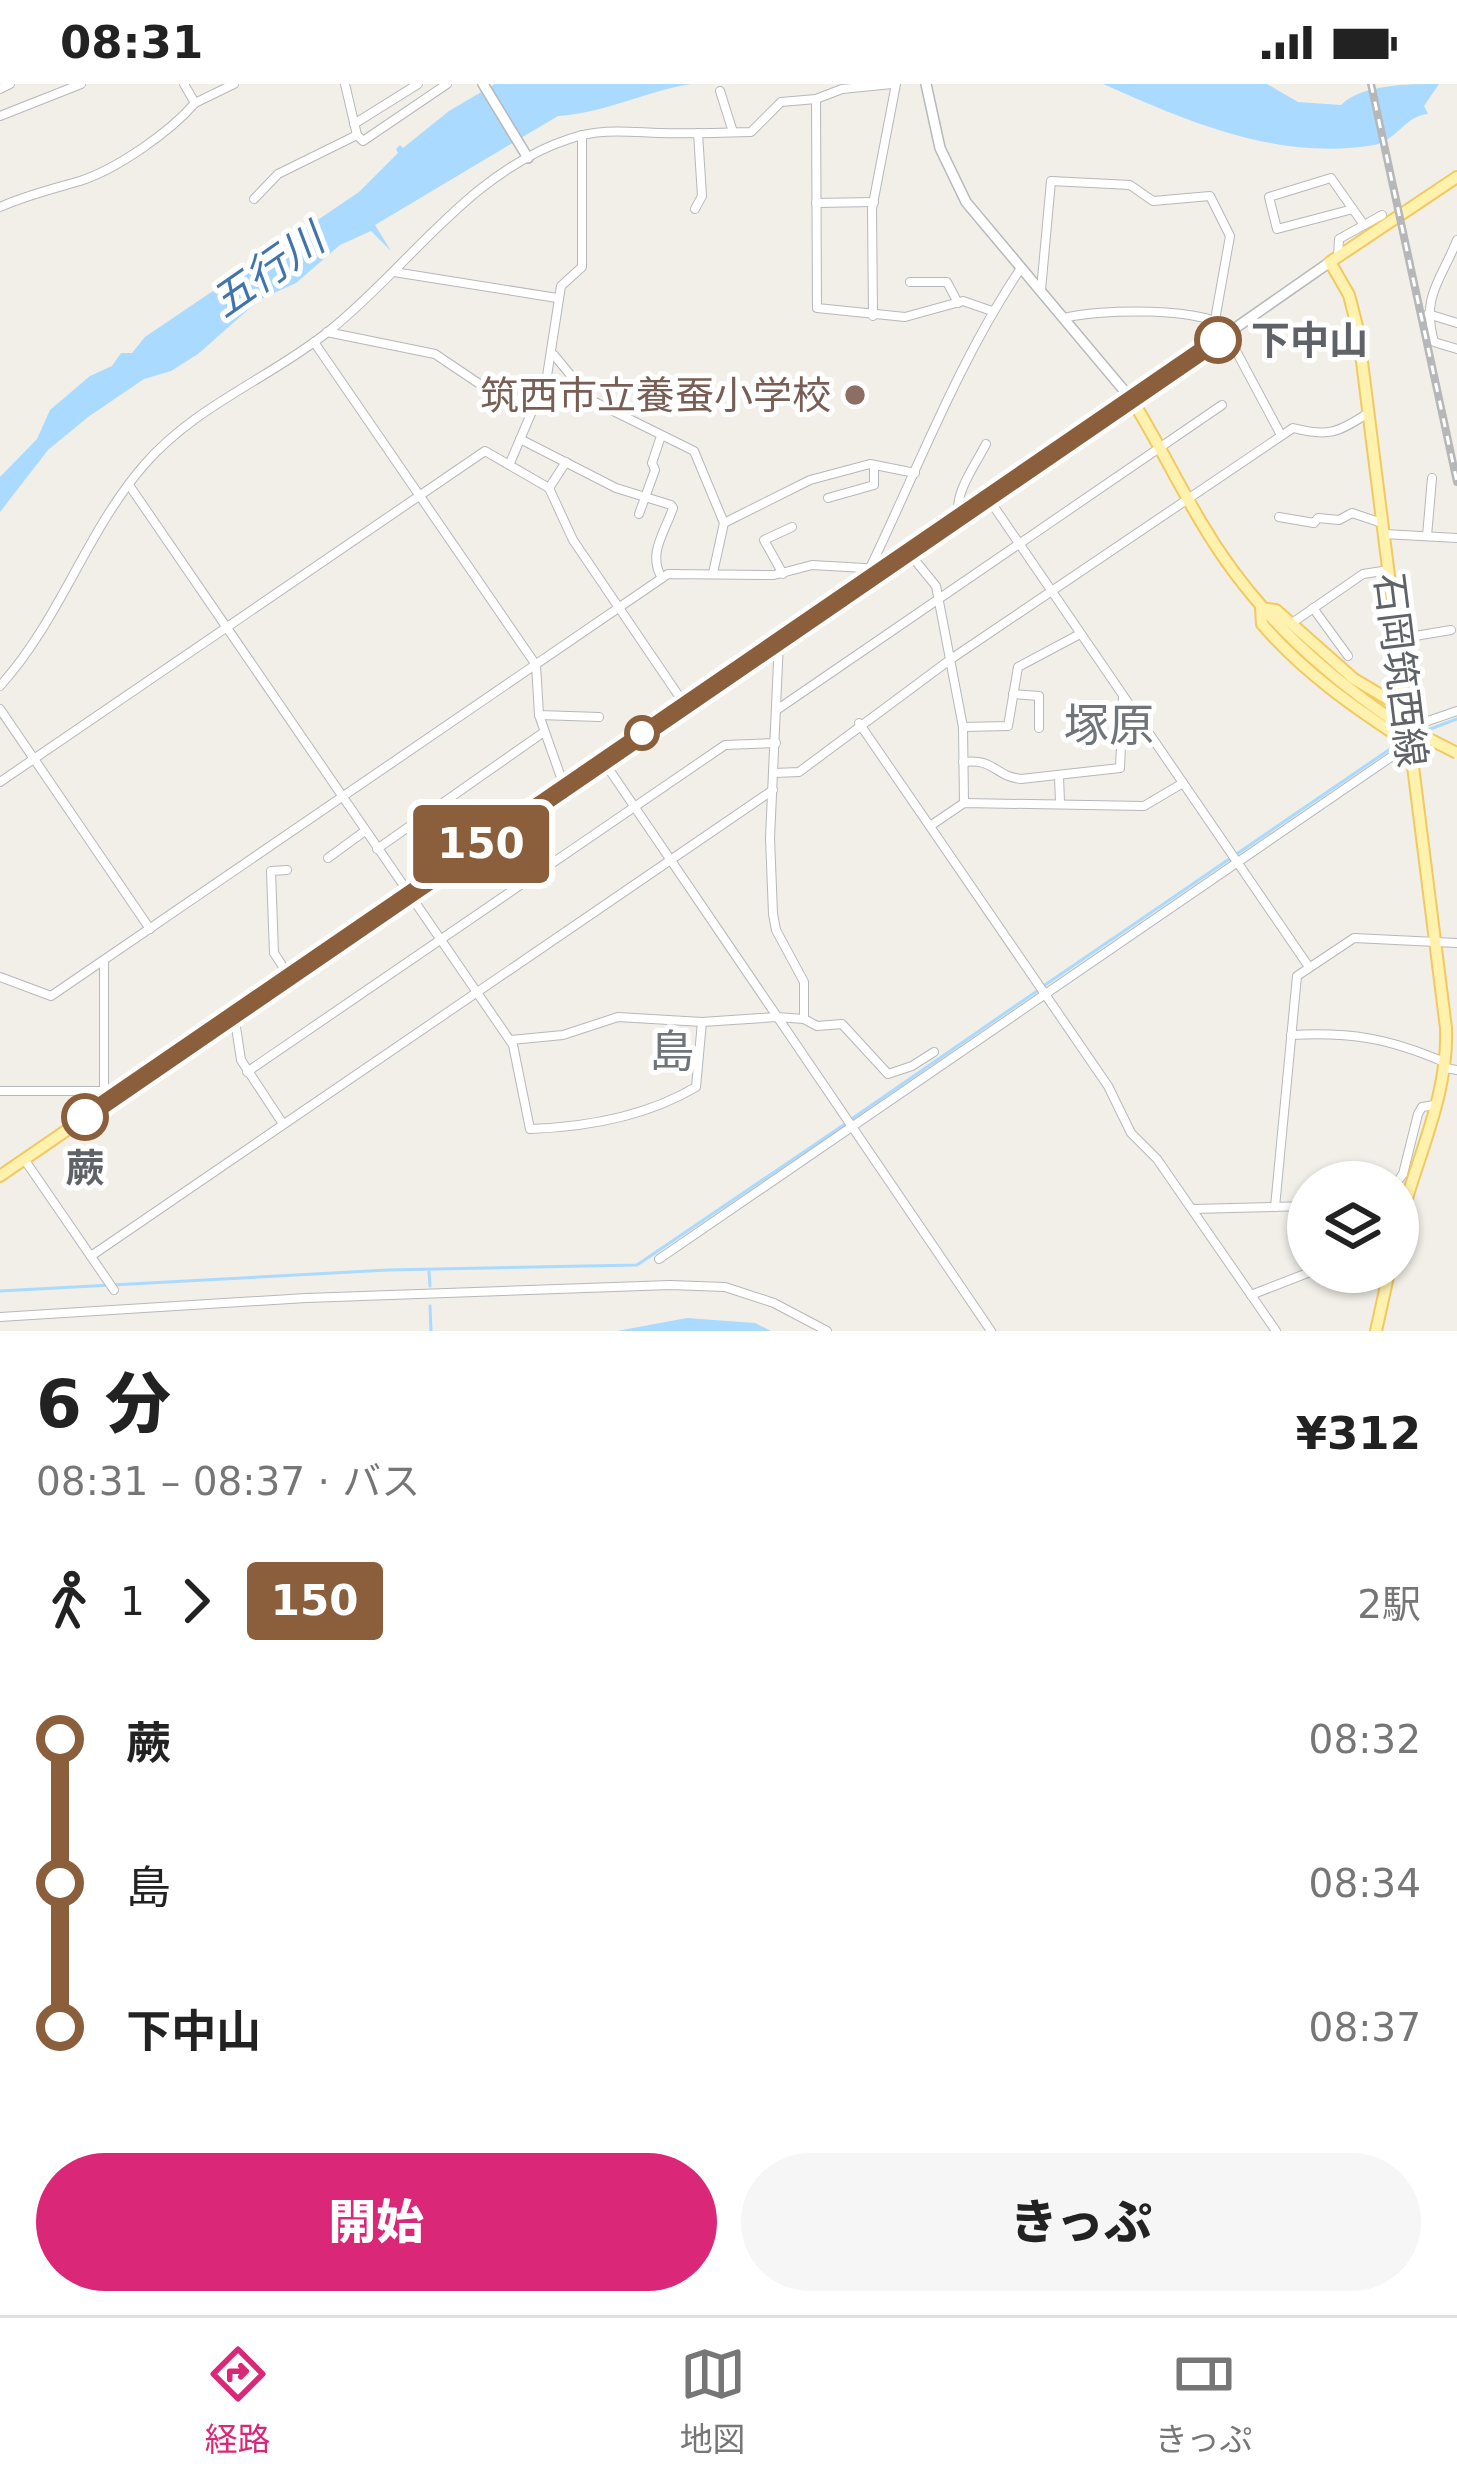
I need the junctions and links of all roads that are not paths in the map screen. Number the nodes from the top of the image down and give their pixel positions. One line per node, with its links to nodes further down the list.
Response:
1 (10, 84): 11 (street)
2 (81, 84): 15 (street)
3 (184, 84): 14 (street)
4 (234, 84): 14 (street)
5 (345, 84): 16 (street)
6 (418, 84): 16 (street)
7 (447, 84): 19 (street)
8 (483, 84): 21 (street)
9 (894, 84): 13 (street); 25 (street)
10 (926, 84): 33 (street)
11 (0, 89)
12 (720, 91): 17 (street)
13 (816, 100): 17 (street); 24 (street)
14 (195, 103): 26 (street)
15 (0, 116)
16 (354, 124): 19 (street)
17 (733, 132): 18 (street)
18 (698, 133): 20 (street); 27 (street)
19 (358, 135): 23 (street)
20 (582, 135): 21 (street); 37 (street)
21 (527, 157): 34 (street)
22 (1457, 177): 32 (main road)
23 (254, 200)
24 (816, 202): 25 (street); 41 (street)
25 (874, 202): 41 (street)
26 (0, 208)
27 (695, 209)
28 (1353, 209): 28 (street); 30 (street)
29 (1382, 215): 30 (street)
30 (1364, 225): 32 (street)
31 (1457, 240): 40 (street)
32 (1334, 259): 46 (street); 53 (main road, 石岡筑西線)
33 (1021, 268): 36 (street); 39 (street)
34 (394, 272): 37 (street); 45 (street)
35 (910, 282): 38 (street)
36 (1041, 291): 42 (street); 43 (street)
37 (557, 298): 49 (street)
38 (958, 303): 39 (street); 41 (street)
39 (992, 311): 62 (street)
40 (1428, 314): 44 (street); 48 (street)
41 (874, 316)
42 (1064, 318): 43 (street); 50 (street)
43 (1215, 320): 46 (street)
44 (1457, 323)
45 (327, 332): 47 (street); 51 (street)
46 (1230, 332): 50 (street); 54 (street)
47 (314, 342): 64 (street); 66 (street)
48 (1457, 349)
49 (553, 353): 51 (street); 55 (street)
50 (1132, 400): 58 (main road); 69 (main road)
51 (535, 405): 56 (street)
52 (1222, 405): 58 (street)
53 (1368, 413): 54 (street); 76 (main road, 石岡筑西線)
54 (1281, 435): 70 (street)
55 (662, 436): 67 (street); 74 (street)
56 (520, 440): 59 (street); 60 (street)
57 (986, 444): 72 (street)
58 (1160, 448): 70 (main road); 79 (street)
59 (566, 462): 65 (street); 67 (street)
60 (510, 463): 65 (street); 66 (street)
61 (874, 465): 62 (street); 68 (street); 74 (street)
62 (916, 473): 81 (street)
63 (1432, 478): 77 (street)
64 (129, 485): 92 (street); 100 (street)
65 (549, 488): 88 (street)
66 (419, 495): 92 (street); 99 (street)
67 (644, 498): 71 (street); 85 (street)
68 (828, 498)
69 (987, 498): 72 (main road); 79 (street)
70 (1187, 498): 86 (street); 89 (main road)
71 (639, 514)
72 (959, 517): 80 (main road)
73 (1279, 517): 76 (street)
74 (724, 523): 83 (street)
75 (792, 527): 84 (street)
76 (1384, 529): 77 (street); 82 (main road, 石岡筑西線)
77 (1426, 536): 78 (street)
78 (1457, 538)
79 (1018, 544): 86 (street); 87 (street)
80 (908, 551): 81 (main road); 87 (street)
81 (876, 569): 84 (street); 95 (main road)
82 (1389, 570): 90 (street); 96 (main road, 石岡筑西線)
83 (713, 573): 84 (street); 85 (street)
84 (783, 574)
85 (662, 578): 88 (street)
86 (1051, 592): 94 (street); 98 (street)
87 (938, 600): 98 (street); 105 (street)
88 (619, 608): 99 (street); 103 (street)
89 (1261, 608): 91 (main road); 108 (main road); 115 (main road)
90 (1313, 608): 91 (street); 97 (street)
91 (1291, 624): 108 (main road)
92 (227, 627): 119 (street); 128 (street)
93 (1451, 630): 96 (street)
94 (1080, 634): 101 (street); 102 (street)
95 (779, 639): 103 (main road); 105 (street)
96 (1397, 639): 108 (main road, 石岡筑西線)
97 (1348, 656)
98 (951, 659): 110 (street); 111 (street)
99 (536, 665): 107 (street); 128 (street)
100 (0, 686)
101 (1013, 694): 111 (street); 112 (street)
102 (1124, 697): 118 (street); 123 (street)
103 (685, 705): 120 (main road)
104 (0, 709): 119 (street)
105 (778, 709): 114 (street)
106 (1457, 711): 108 (street)
107 (539, 715): 109 (street); 113 (street)
108 (1402, 716): 115 (main road, 石岡筑西線); 117 (main road, bridge)
109 (599, 717)
110 (859, 723): 122 (street); 132 (street)
111 (963, 727): 121 (street)
112 (1039, 728)
113 (544, 732): 126 (street); 134 (street)
114 (776, 743): 122 (street); 131 (street)
115 (1410, 744): 136 (street); 142 (main road, 石岡筑西線)
116 (1178, 746): 118 (street)
117 (1457, 752)
118 (1164, 755): 125 (street)
119 (34, 759): 124 (street); 140 (street)
120 (603, 759): 126 (main road); 131 (street)
121 (963, 762): 123 (street); 130 (street)
122 (774, 773): 127 (street)
123 (1060, 777): 129 (street)
124 (0, 782)
125 (1183, 783): 129 (street); 136 (street)
126 (564, 786): 139 (main road)
127 (773, 790): 137 (street); 152 (street)
128 (342, 797): 133 (street); 140 (street)
129 (1060, 802): 130 (street)
130 (964, 803): 132 (street)
131 (635, 808): 137 (street); 141 (street)
132 (931, 826): 148 (street)
133 (365, 832): 134 (street); 135 (street)
134 (377, 849): 139 (street)
135 (328, 858)
136 (1234, 858): 145 (street); 148 (street)
137 (669, 859): 149 (street); 151 (street)
138 (287, 870): 146 (street)
139 (409, 893): 141 (street); 146 (main road)
140 (150, 929): 144 (street)
141 (442, 942): 149 (street); 158 (street)
142 (1435, 943): 143 (street); 145 (street); 157 (main road, 石岡筑西線)
143 (1457, 943)
144 (104, 960): 147 (street); 160 (street)
145 (1309, 967): 154 (street)
146 (289, 976): 150 (main road)
147 (0, 977)
148 (1043, 991): 163 (street); 170 (street)
149 (476, 993): 155 (street); 162 (street)
150 (234, 1014): 158 (street); 160 (main road)
151 (777, 1017): 152 (street); 153 (street); 163 (street)
152 (804, 1019): 156 (street)
153 (702, 1022): 155 (street); 155 (street)
154 (1291, 1035): 157 (street); 168 (street)
155 (509, 1040)
156 (934, 1052)
157 (1449, 1067): 161 (main road, 石岡筑西線)
158 (247, 1072): 162 (street)
159 (0, 1091): 160 (street)
160 (110, 1094): 164 (main road)
161 (1435, 1106): 165 (street); 166 (main road, 石岡筑西線)
162 (284, 1124): 171 (street)
163 (849, 1124): 172 (street); 179 (street)
164 (24, 1159): 167 (main road); 171 (street)
165 (1406, 1161)
166 (1419, 1161)
167 (0, 1175)
168 (1275, 1207): 169 (street); 170 (street)
169 (1287, 1207)
170 (1191, 1209): 176 (street)
171 (92, 1256): 174 (street)
172 (659, 1259)
173 (1287, 1281): 176 (street)
174 (111, 1286)
175 (1384, 1293): 181 (main road)
176 (1251, 1295): 180 (street)
177 (0, 1317): 178 (street)
178 (827, 1331)
179 (992, 1331)
180 (1276, 1331)
181 (1378, 1331)

